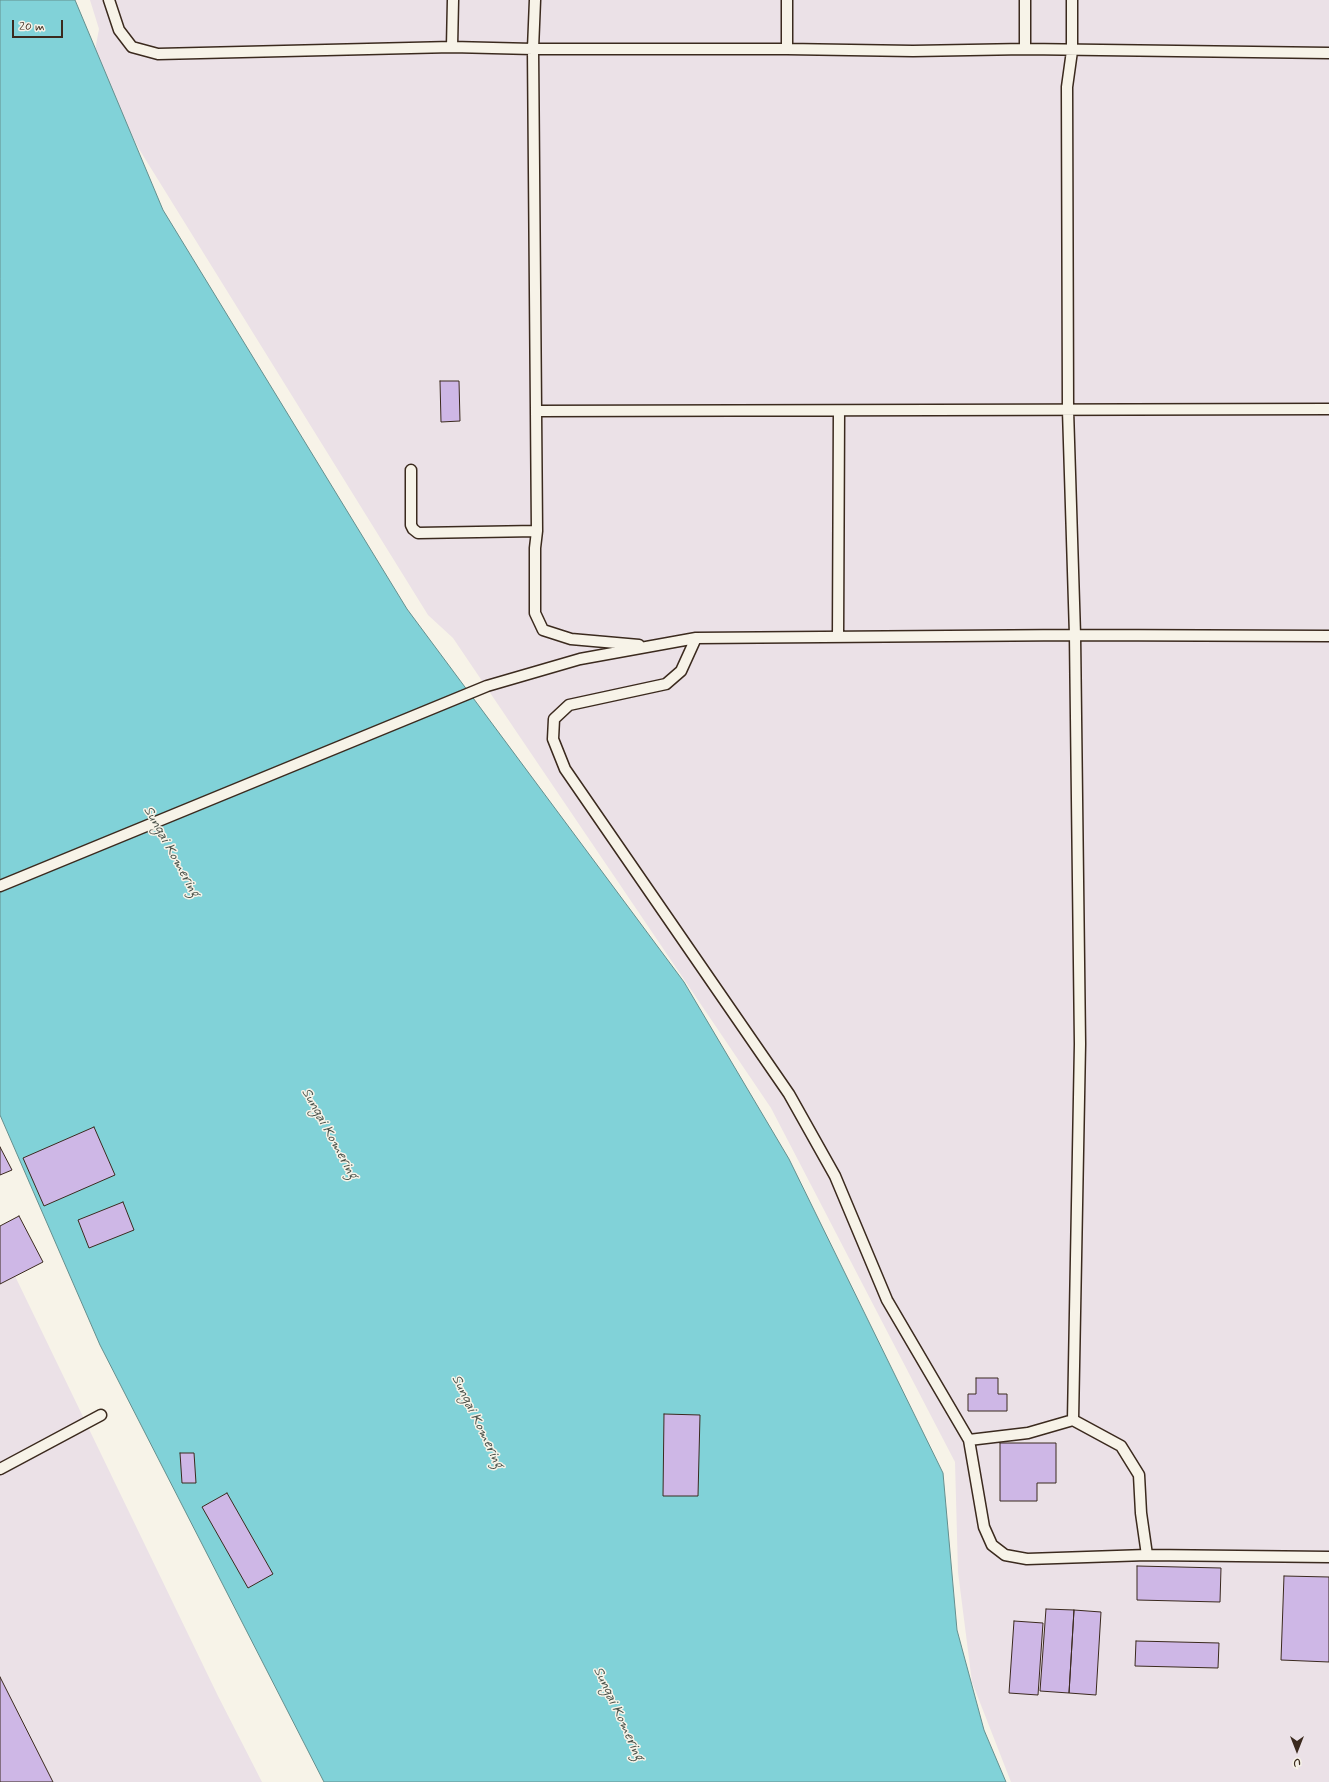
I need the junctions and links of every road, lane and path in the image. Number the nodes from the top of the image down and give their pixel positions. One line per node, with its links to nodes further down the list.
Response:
1 (109, 0): 7 (lane)
2 (453, 0): 7 (lane)
3 (535, 0): 8 (lane)
4 (787, 0): 10 (lane)
5 (1025, 0): 9 (lane)
6 (1072, 0): 11 (lane)
7 (452, 47): 8 (lane)
8 (534, 49): 10 (lane); 15 (lane)
9 (1025, 49): 10 (lane); 11 (lane)
10 (787, 50)
11 (1072, 51): 12 (lane); 14 (lane)
12 (1329, 53)
13 (1329, 409): 14 (lane)
14 (1068, 410): 16 (lane); 19 (lane)
15 (537, 411): 16 (lane); 18 (lane)
16 (839, 411): 21 (lane)
17 (411, 470): 18 (lane)
18 (537, 531): 23 (lane)
19 (1075, 635): 20 (lane); 21 (lane); 26 (lane)
20 (1329, 636)
21 (838, 637): 22 (lane)
22 (696, 638): 23 (lane); 27 (lane)
23 (651, 646): 24 (lane)
24 (0, 886)
25 (101, 1415): 28 (lane)
26 (1073, 1420): 27 (lane); 29 (lane)
27 (969, 1440): 29 (lane)
28 (0, 1469)
29 (1147, 1555): 30 (lane)
30 (1329, 1557)

